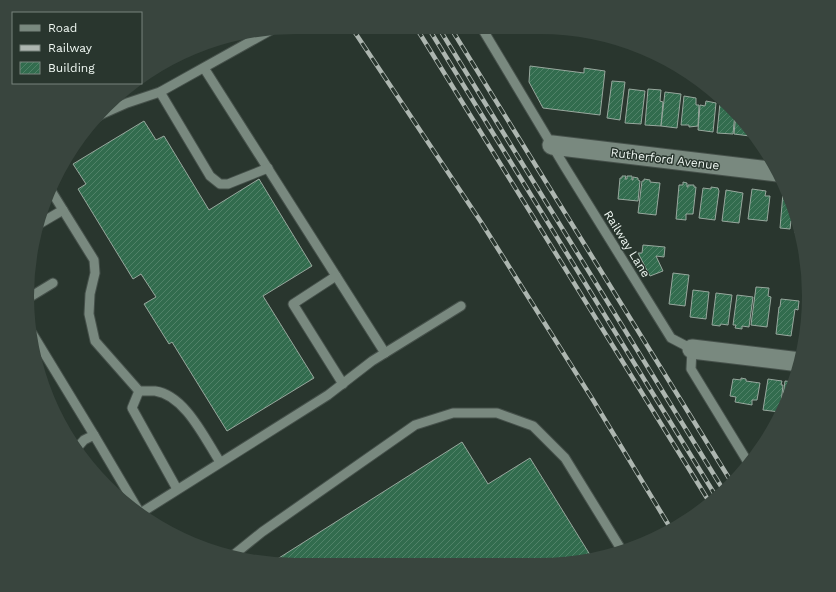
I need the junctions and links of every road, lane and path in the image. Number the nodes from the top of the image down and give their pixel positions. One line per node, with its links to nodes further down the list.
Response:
1 (485, 34): 6 (lane, Railway Lane)
2 (260, 36): 3 (lane)
3 (204, 68): 4 (lane); 7 (lane)
4 (160, 92): 5 (lane); 7 (lane)
5 (112, 110)
6 (552, 145): 8 (street, Rutherford Avenue); 17 (lane, Railway Lane)
7 (268, 168): 12 (lane)
8 (770, 171)
9 (54, 196): 10 (lane)
10 (63, 210): 11 (lane); 21 (lane)
11 (45, 220)
12 (336, 276): 18 (lane); 20 (lane)
13 (52, 283): 14 (lane)
14 (34, 294)
15 (461, 306): 18 (lane)
16 (38, 344): 22 (lane)
17 (692, 349): 19 (street); 24 (lane)
18 (385, 353): 20 (lane)
19 (794, 361)
20 (343, 384): 25 (lane)
21 (139, 391): 25 (lane); 26 (lane)
22 (94, 435): 23 (lane); 27 (lane)
23 (80, 445)
24 (745, 458)
25 (220, 462): 26 (lane)
26 (178, 490): 28 (lane)
27 (133, 501)
28 (145, 510)
29 (619, 546): 30 (lane)
30 (238, 551)

